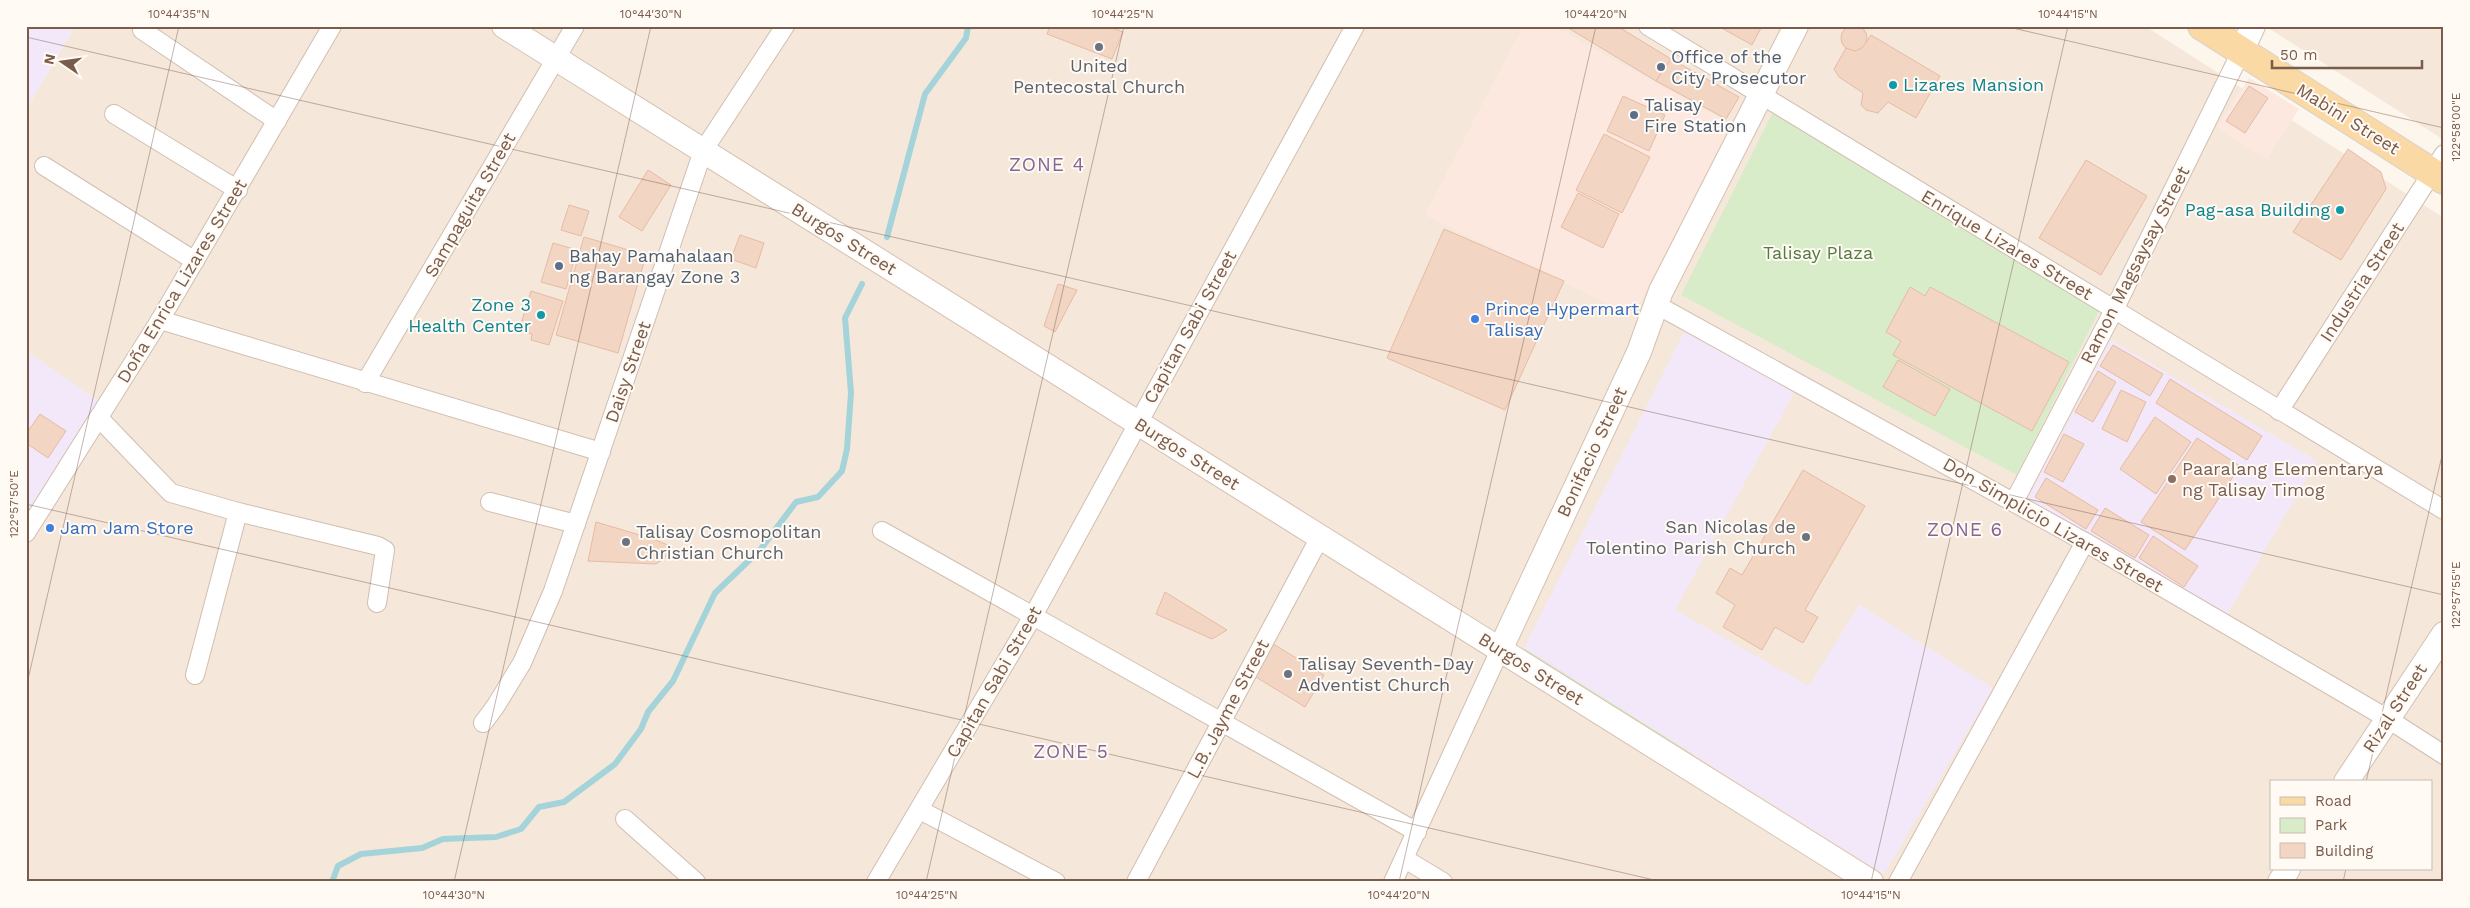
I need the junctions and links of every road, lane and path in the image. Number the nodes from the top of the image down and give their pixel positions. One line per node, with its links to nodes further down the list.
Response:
1 (332, 26): 15 (street, Doña Enrica Lizares Street)
2 (504, 26): 12 (street, Burgos Street)
3 (575, 26): 12 (street, Sampaguita Street)
4 (785, 26): 16 (street, Daisy Street)
5 (1355, 26): 27 (street, Capitan Sabi Street)
6 (1648, 26): 13 (street, Enrique Lizares Street)
7 (1796, 26): 13 (street, Bonifacio Street)
8 (2202, 26): 11 (main road, Mabini Street)
9 (2253, 26): 11 (street, Ramon Magsaysay Street)
10 (142, 30): 15 (street)
11 (2241, 52): 18 (main road, Mabini Street); 22 (street, Ramon Magsaysay Street)
12 (556, 58): 16 (street, Burgos Street); 24 (street, Sampaguita Street)
13 (1760, 94): 21 (street, Bonifacio Street); 22 (street, Enrique Lizares Street)
14 (114, 114): 19 (street)
15 (277, 121): 19 (street, Doña Enrica Lizares Street)
16 (704, 151): 27 (street, Burgos Street); 28 (street, Daisy Street)
17 (44, 166): 20 (street)
18 (2440, 169): 25 (street, Industria Street)
19 (238, 190): 20 (street, Doña Enrica Lizares Street)
20 (195, 260): 23 (street, Doña Enrica Lizares Street)
21 (1657, 305): 30 (street, Don Simplicio Lizares Street); 41 (street, Bonifacio Street)
22 (2114, 310): 25 (street, Enrique Lizares Street); 30 (street, Ramon Magsaysay Street)
23 (160, 320): 24 (street); 26 (street, Doña Enrica Lizares Street)
24 (365, 383): 28 (street)
25 (2279, 410): 31 (street, Enrique Lizares Street)
26 (99, 418): 32 (street); 35 (street, Doña Enrica Lizares Street)
27 (1138, 423): 36 (street, Burgos Street); 39 (street, Capitan Sabi Street)
28 (601, 452): 33 (street, Daisy Street)
29 (490, 502): 33 (street)
30 (2014, 502): 37 (street, Don Simplicio Lizares Street)
31 (2444, 510)
32 (238, 512): 38 (street); 42 (street)
33 (576, 524): 45 (street, Daisy Street)
34 (882, 531): 39 (street)
35 (26, 533)
36 (1320, 537): 41 (street, Burgos Street); 44 (street, L.B. Jayme Street)
37 (2085, 542): 43 (street, Don Simplicio Lizares Street); 60 (street)
38 (377, 603)
39 (1033, 616): 44 (street); 48 (street, Capitan Sabi Street)
40 (2444, 634): 43 (street, Rizal Street)
41 (1500, 650): 50 (street, Bonifacio Street); 59 (street, Burgos Street)
42 (194, 675)
43 (2388, 719): 46 (street, Don Simplicio Lizares Street); 47 (street, Rizal Street)
44 (1221, 722): 50 (street); 56 (street, L.B. Jayme Street)
45 (483, 723)
46 (2444, 755)
47 (2347, 780)
48 (920, 810): 54 (street, Capitan Sabi Street); 55 (street)
49 (626, 819): 53 (street)
50 (1417, 832): 51 (street, Bonifacio Street)
51 (1405, 859): 57 (street, Bonifacio Street); 58 (street)
52 (2287, 870): 61 (street)
53 (696, 882)
54 (876, 882)
55 (1056, 882)
56 (1136, 882)
57 (1394, 882)
58 (1443, 882)
59 (1870, 882)
60 (1898, 882)
61 (2280, 882)

